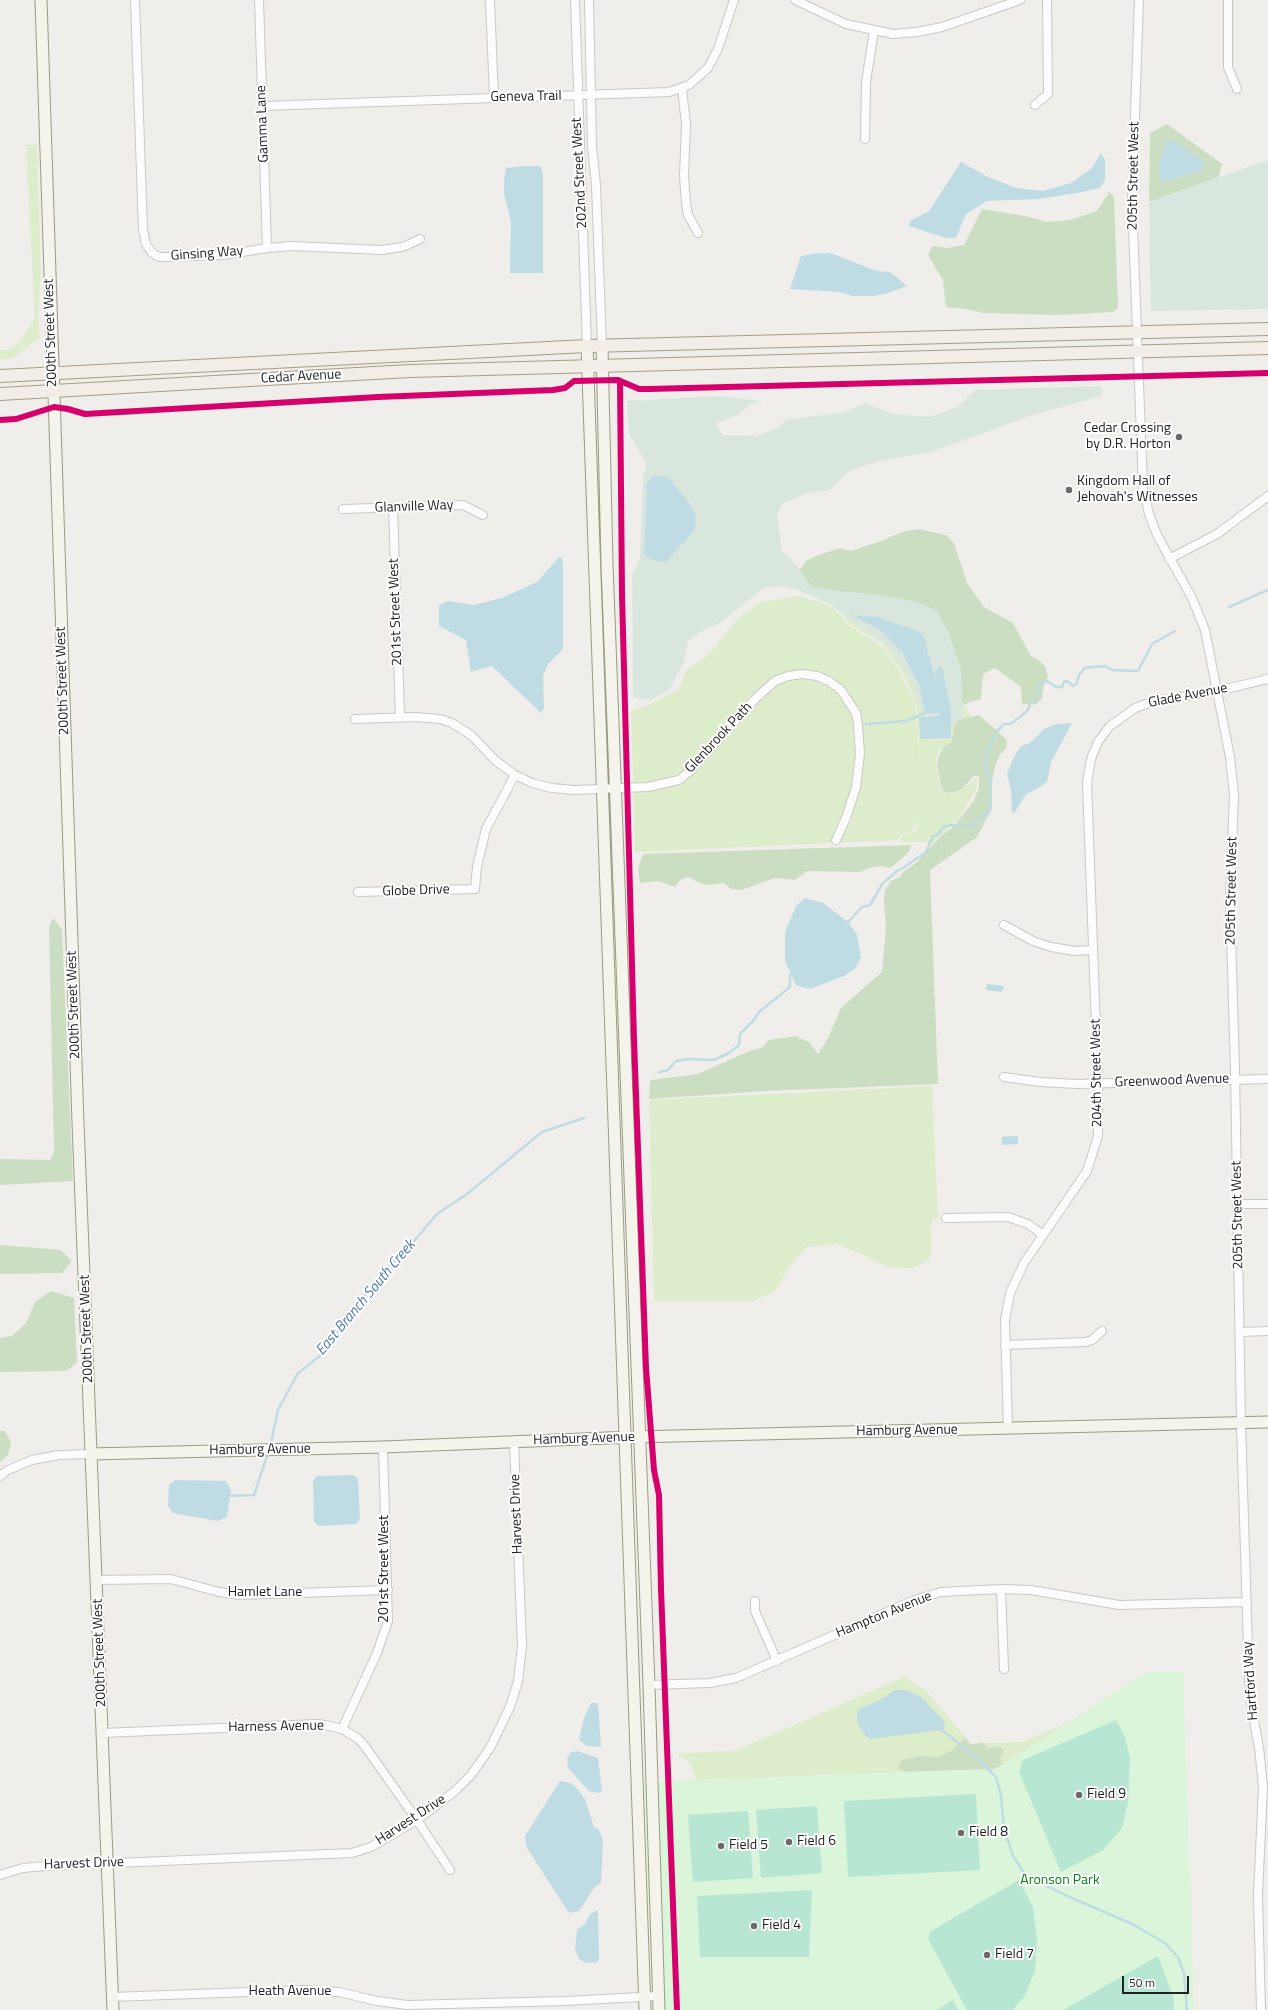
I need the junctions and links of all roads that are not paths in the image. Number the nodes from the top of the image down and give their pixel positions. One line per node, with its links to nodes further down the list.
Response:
1 (41, 0): 33 (main road, 200th Street West)
2 (135, 0): 24 (street, Ginsing Way)
3 (259, 0): 19 (street, Gamma Lane)
4 (490, 0): 18 (street)
5 (575, 0): 16 (street, 202nd Street West)
6 (590, 0): 17 (street, 202nd Street West)
7 (734, 0): 14 (street, Geneva Trail)
8 (794, 0): 13 (street)
9 (1020, 0): 13 (street)
10 (1047, 0): 20 (street)
11 (1139, 0): 26 (street, 205th Street West)
12 (1228, 0): 15 (street)
13 (874, 31): 21 (street)
14 (682, 89): 17 (street, Geneva Trail); 22 (street)
15 (1237, 89)
16 (577, 96): 17 (street, Geneva Trail); 18 (street, Geneva Trail); 27 (street, 202nd Street West)
17 (592, 96): 28 (street, 202nd Street West)
18 (494, 98): 19 (street, Geneva Trail)
19 (262, 106): 24 (street, Gamma Lane)
20 (1035, 106)
21 (865, 139)
22 (698, 233)
23 (420, 238): 24 (street, Ginsing Way)
24 (267, 248)
25 (1268, 329): 26 (main road, Cedar Avenue)
26 (1137, 332): 28 (main road, Cedar Avenue); 30 (street, 205th Street West)
27 (587, 346): 28 (main road, Cedar Avenue); 31 (main road); 33 (main road, Cedar Avenue)
28 (602, 346): 32 (main road)
29 (1268, 348): 30 (main road, Cedar Avenue)
30 (1138, 352): 32 (main road, Cedar Avenue); 41 (street, 205th Street West)
31 (587, 365): 32 (main road, Cedar Avenue); 35 (main road, Cedar Avenue); 49 (main road)
32 (603, 365): 47 (main road)
33 (52, 373): 34 (main road, Cedar Avenue); 35 (main road, 200th Street West)
34 (0, 376)
35 (53, 392): 36 (main road, Cedar Avenue); 72 (main road, 200th Street West)
36 (0, 394)
37 (1268, 496): 41 (street)
38 (393, 507): 39 (street, Glanville Way); 40 (street, Glanville Way); 44 (street, 201st Street West)
39 (343, 509)
40 (483, 515)
41 (1170, 558): 43 (street, 205th Street West)
42 (1268, 680): 43 (street, Glade Avenue)
43 (1217, 692): 48 (street, Glade Avenue); 56 (street, 205th Street West)
44 (400, 716): 45 (street, Glenbrook Path); 46 (street, Glenbrook Path)
45 (355, 719)
46 (515, 775): 49 (street, Glenbrook Path); 51 (street, Globe Drive)
47 (617, 788): 49 (street, Glenbrook Path); 50 (street, Glenbrook Path); 69 (main road)
48 (1088, 788): 53 (street, 204th Street West)
49 (601, 789): 69 (main road)
50 (836, 840)
51 (358, 892)
52 (1004, 925): 53 (street)
53 (1093, 950): 57 (street, 204th Street West)
54 (1004, 1077): 57 (street, Greenwood Avenue)
55 (1268, 1079): 56 (street, Greenwood Avenue)
56 (1235, 1080): 57 (street, Greenwood Avenue); 58 (street, 205th Street West)
57 (1098, 1083): 61 (street, 204th Street West)
58 (1237, 1204): 59 (street); 64 (street, 205th Street West)
59 (1268, 1204)
60 (946, 1218): 61 (street)
61 (1044, 1235): 65 (street, 204th Street West)
62 (1102, 1331): 65 (street)
63 (1268, 1331): 64 (street)
64 (1240, 1332): 67 (street, 205th Street West)
65 (1006, 1345): 68 (street, 204th Street West)
66 (1268, 1422): 67 (main road, Hamburg Avenue)
67 (1241, 1423): 68 (main road, Hamburg Avenue); 78 (street, Hartford Way)
68 (1008, 1429): 69 (main road, Hamburg Avenue)
69 (632, 1437): 70 (main road, Hamburg Avenue); 81 (main road); 91 (main road)
70 (514, 1441): 71 (main road, Hamburg Avenue); 85 (street, Harvest Drive)
71 (383, 1447): 72 (main road, Hamburg Avenue); 76 (street, 201st Street West)
72 (91, 1454): 73 (street, Hamburg Avenue); 74 (main road, 200th Street West)
73 (0, 1476)
74 (97, 1580): 76 (street, Hamlet Lane); 83 (main road, 200th Street West)
75 (1001, 1589): 78 (street, Hampton Avenue); 79 (street, Hampton Avenue); 80 (street)
76 (388, 1590): 82 (street, 201st Street West)
77 (755, 1601): 79 (street)
78 (1247, 1602): 84 (street, Hartford Way)
79 (777, 1661): 81 (street, Hampton Avenue)
80 (1004, 1669)
81 (650, 1685): 89 (main road)
82 (342, 1729): 83 (street, Harness Avenue); 85 (street, Harness Avenue)
83 (103, 1733): 86 (main road, 200th Street West)
84 (1265, 1786): 95 (street, Hartford Way)
85 (416, 1820): 86 (street, Harvest Drive); 87 (street, Harness Avenue)
86 (108, 1863): 88 (street, Harvest Drive); 90 (main road, 200th Street West)
87 (450, 1870)
88 (0, 1875)
89 (658, 1996): 91 (street, Heath Avenue); 94 (main road)
90 (112, 1997): 91 (street, Heath Avenue); 92 (main road, 200th Street West)
91 (644, 1997): 93 (main road)
92 (112, 2010)
93 (645, 2010)
94 (659, 2010)
95 (1261, 2010)

